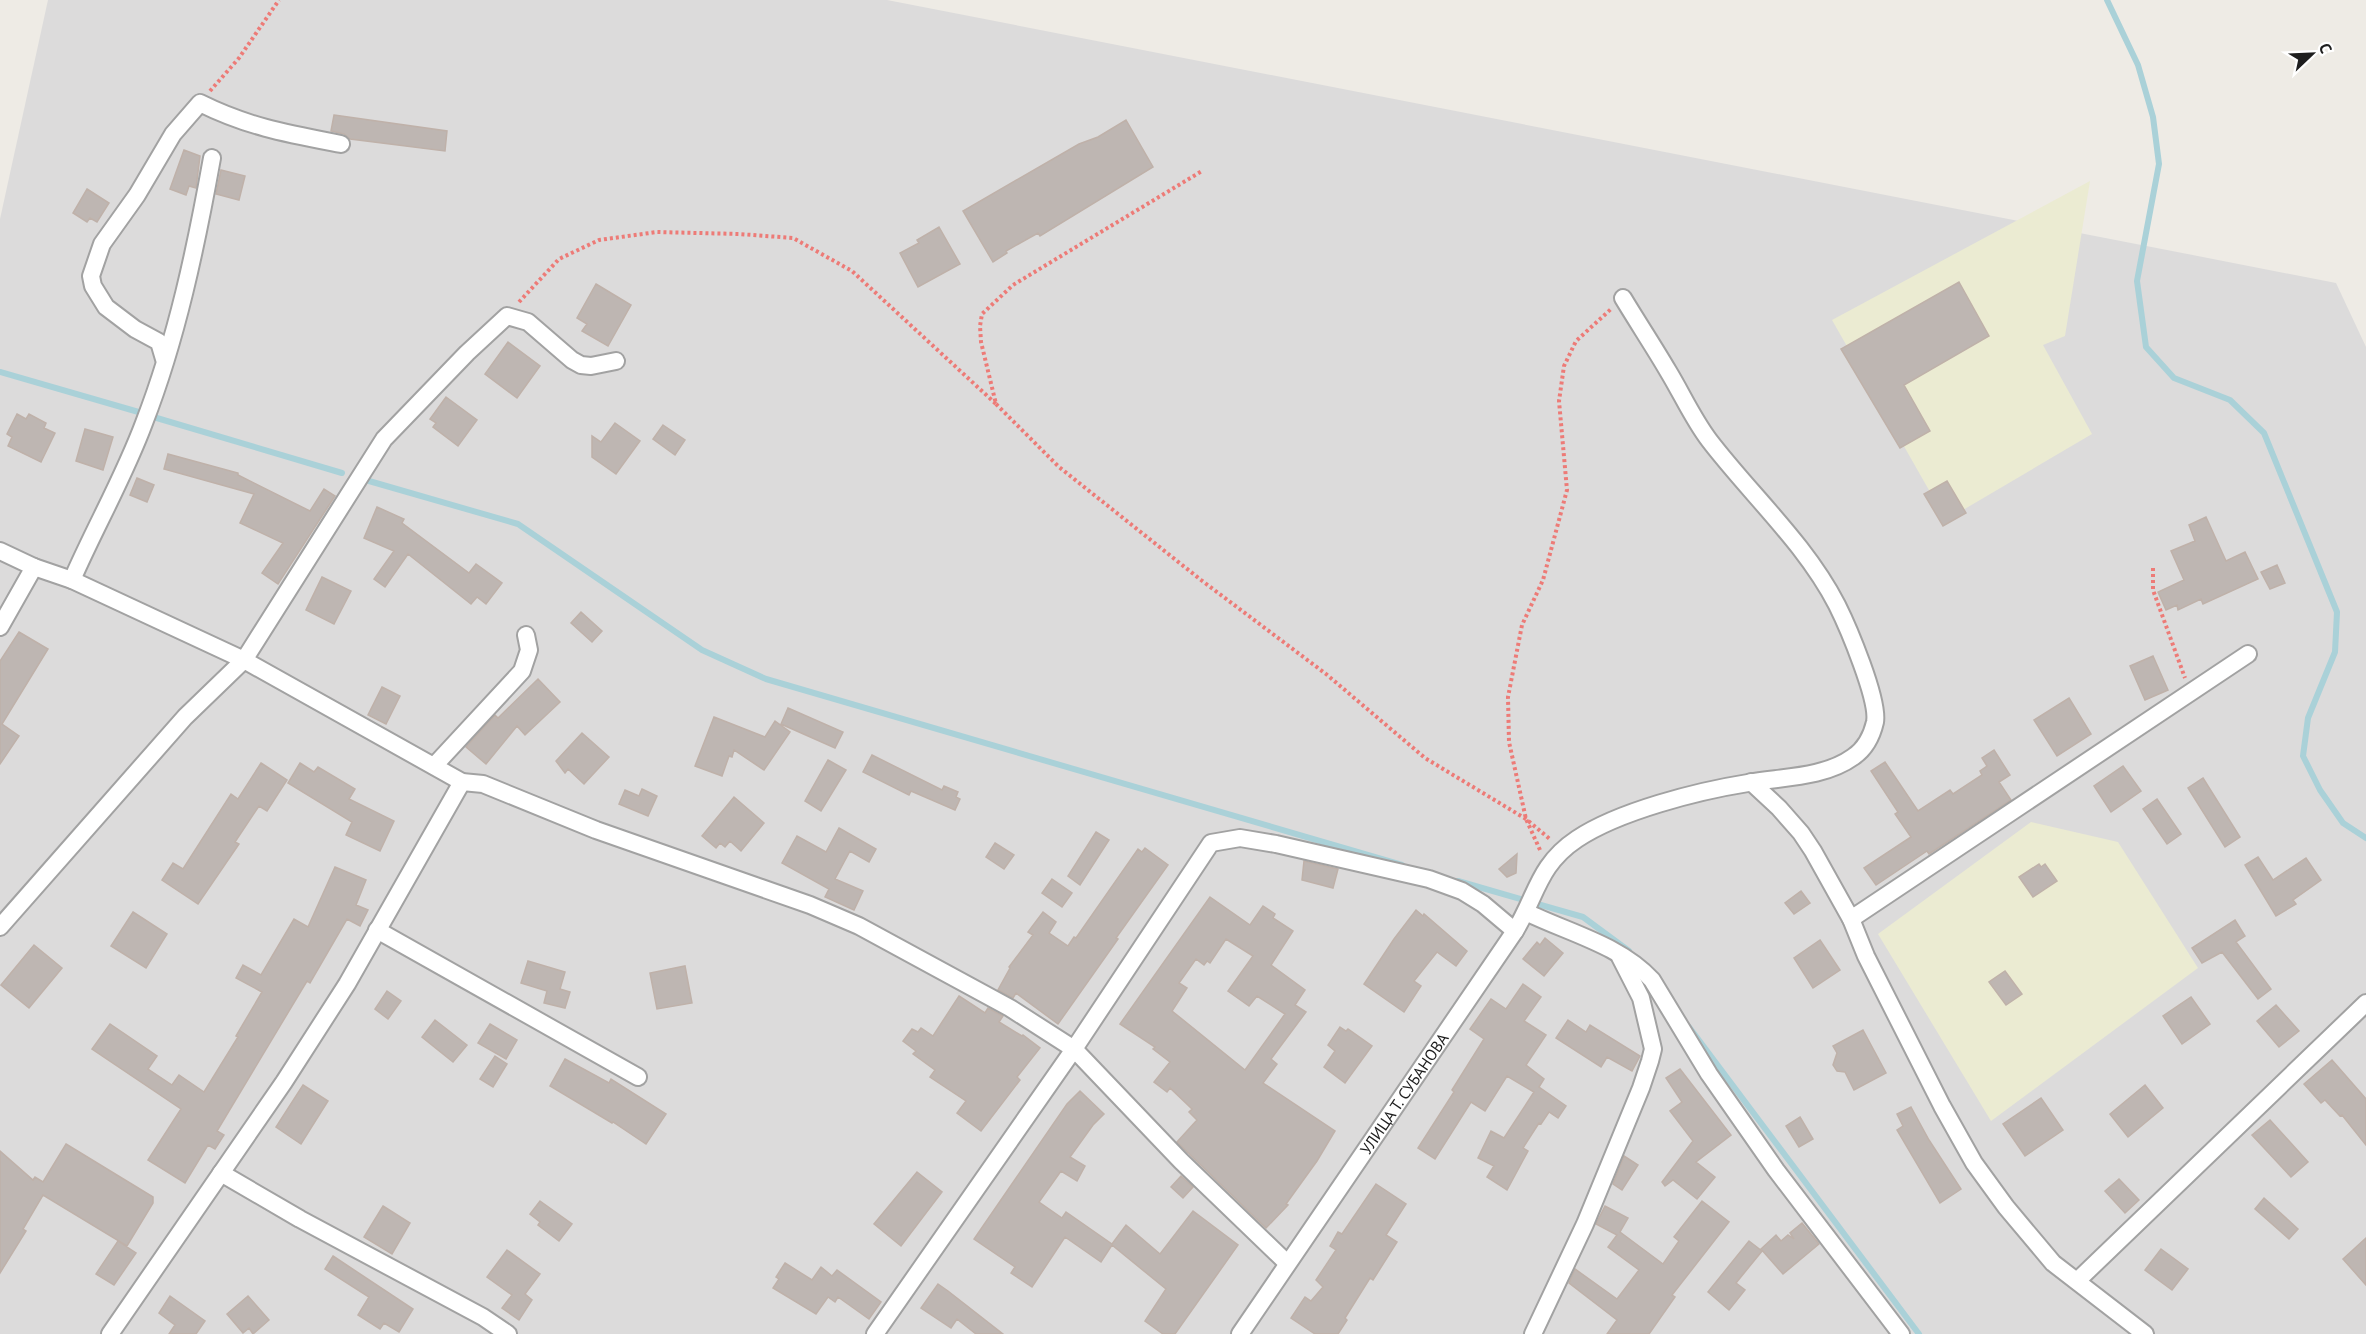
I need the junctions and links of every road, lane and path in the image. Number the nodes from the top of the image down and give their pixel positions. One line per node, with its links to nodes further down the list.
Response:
1 (279, 0): 2 (path)
2 (200, 103): 3 (street); 8 (street)
3 (341, 144)
4 (212, 158): 8 (street)
5 (1202, 171): 10 (path)
6 (1623, 298): 22 (street, УЛИЦА Т. СУБАНОВА); 23 (path)
7 (507, 316): 9 (street); 10 (path); 18 (street)
8 (164, 359): 14 (street)
9 (616, 361)
10 (996, 405): 23 (path)
11 (0, 551): 12 (street)
12 (34, 567): 14 (street); 15 (street)
13 (2153, 568): 19 (path)
14 (72, 580): 18 (street)
15 (0, 627)
16 (526, 635): 20 (street)
17 (2248, 654): 19 (street)
18 (244, 660): 20 (street); 28 (street)
19 (2187, 697): 27 (street)
20 (434, 766): 21 (street)
21 (462, 782): 29 (street); 33 (street)
22 (1751, 782): 24 (street, УЛИЦА Т. СУБАНОВА); 27 (street)
23 (1526, 819): 24 (path); 25 (path)
24 (1562, 850): 25 (street, УЛИЦА Т. СУБАНОВА)
25 (1544, 872): 26 (street, УЛИЦА Т. СУБАНОВА)
26 (1527, 909): 30 (street, УЛИЦА Т. СУБАНОВА); 31 (street)
27 (1851, 919): 37 (street)
28 (0, 927)
29 (376, 930): 34 (street); 35 (street)
30 (1515, 931): 33 (street); 36 (street, УЛИЦА Т. СУБАНОВА)
31 (1616, 951): 42 (street); 43 (street)
32 (2366, 1003): 37 (street)
33 (1074, 1049): 36 (street); 40 (street)
34 (638, 1077)
35 (221, 1173): 38 (street); 39 (street)
36 (1287, 1263): 41 (street, УЛИЦА Т. СУБАНОВА)
37 (2077, 1281): 44 (street)
38 (110, 1334)
39 (508, 1334)
40 (875, 1334)
41 (1240, 1334)
42 (1533, 1334)
43 (1901, 1334)
44 (2145, 1334)

